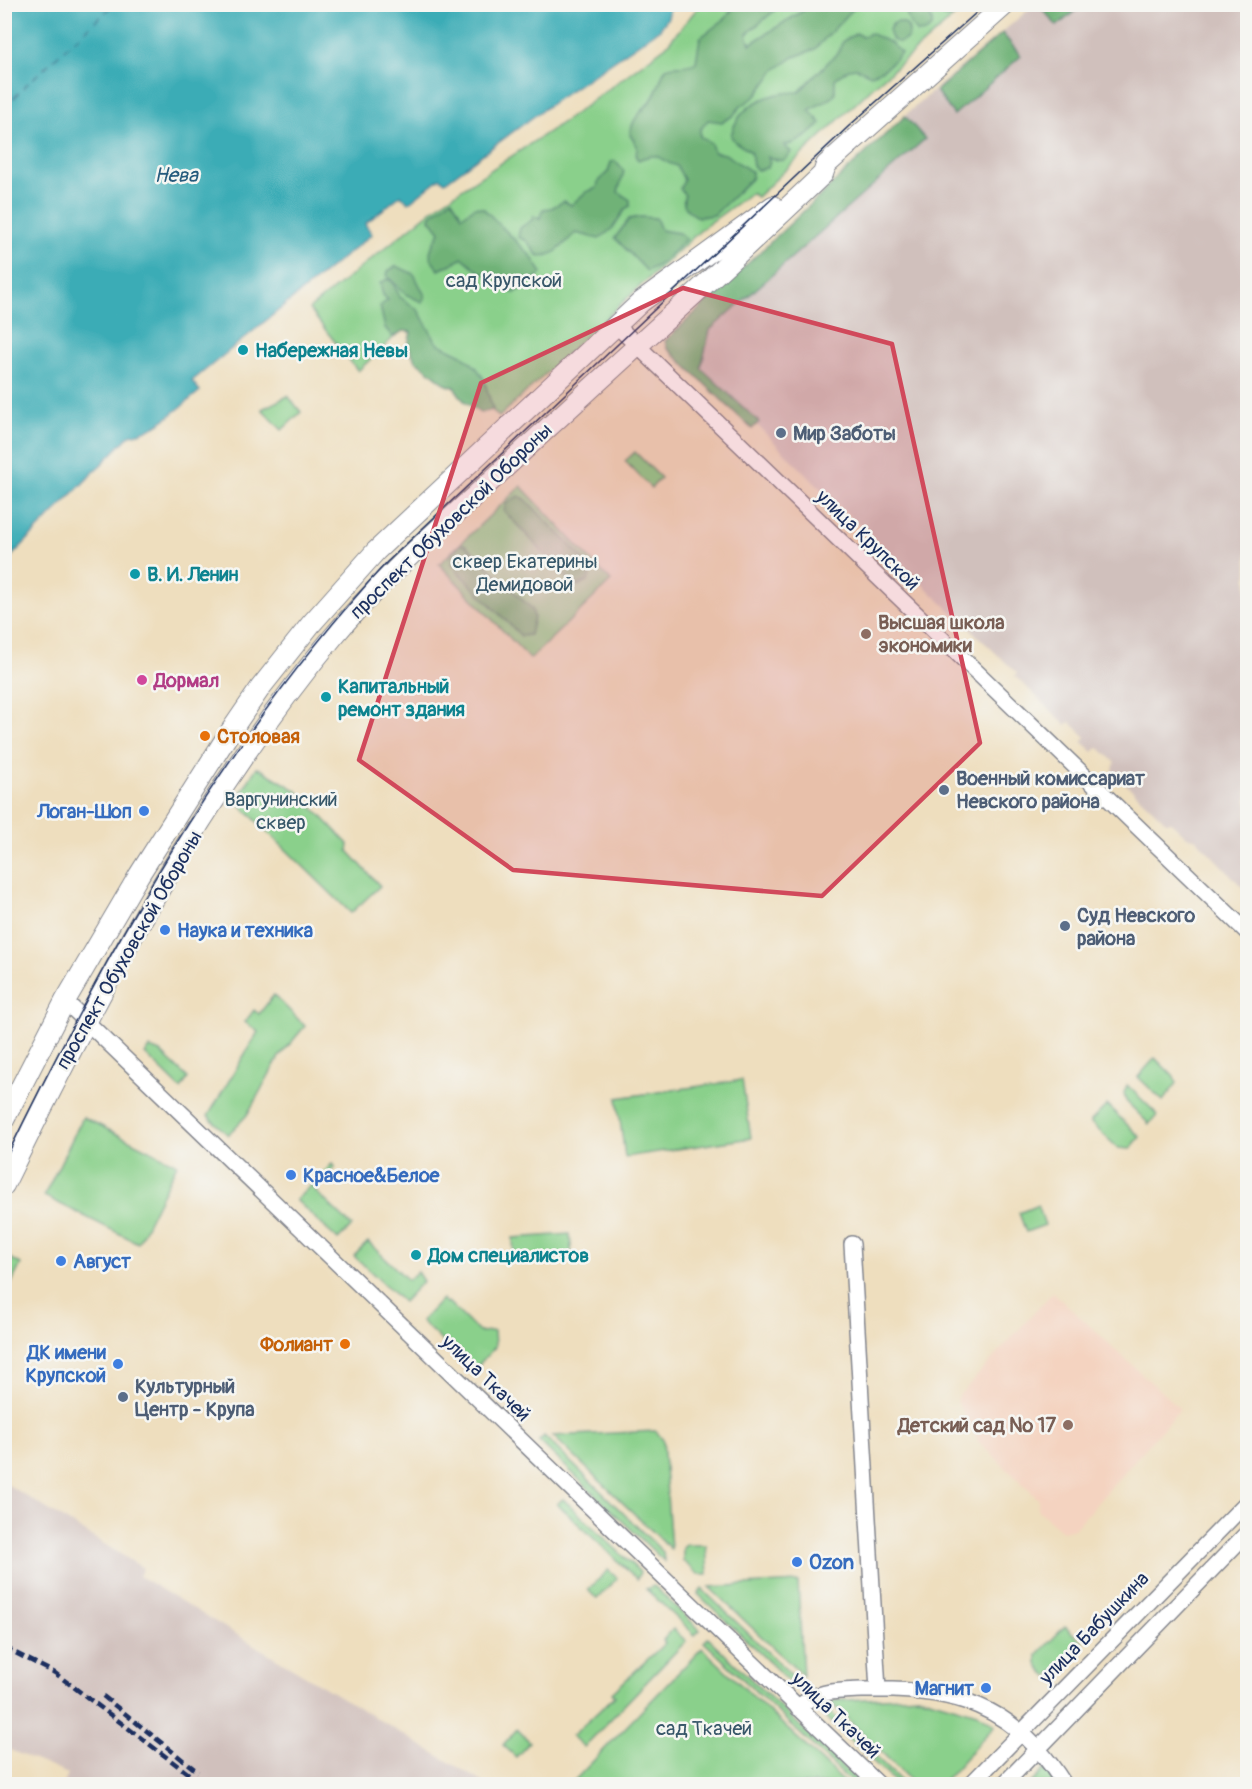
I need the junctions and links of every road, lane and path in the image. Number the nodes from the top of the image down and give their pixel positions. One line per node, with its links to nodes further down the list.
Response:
1 (1006, 4): 2 (main road, проспект Обуховской Обороны)
2 (826, 165): 3 (main road, проспект Обуховской Обороны); 4 (main road, проспект Обуховской Обороны)
3 (616, 325): 4 (street, улица Крупской); 6 (main road, проспект Обуховской Обороны)
4 (637, 345): 5 (street, улица Крупской); 7 (main road, проспект Обуховской Обороны)
5 (1248, 933)
6 (64, 1001): 7 (street, улица Ткачей); 8 (main road, проспект Обуховской Обороны)
7 (86, 1022): 9 (main road, проспект Обуховской Обороны); 14 (street, улица Ткачей)
8 (4, 1120)
9 (4, 1185)
10 (852, 1244): 13 (street)
11 (1248, 1501): 15 (street, улица Бабушкина)
12 (1248, 1532): 16 (street)
13 (878, 1690): 14 (street); 15 (street)
14 (798, 1707): 17 (street, улица Ткачей)
15 (1021, 1733): 16 (street); 18 (street, улица Бабушкина)
16 (1038, 1749): 19 (street); 20 (street)
17 (878, 1785)
18 (970, 1785)
19 (1004, 1785)
20 (1064, 1785)

